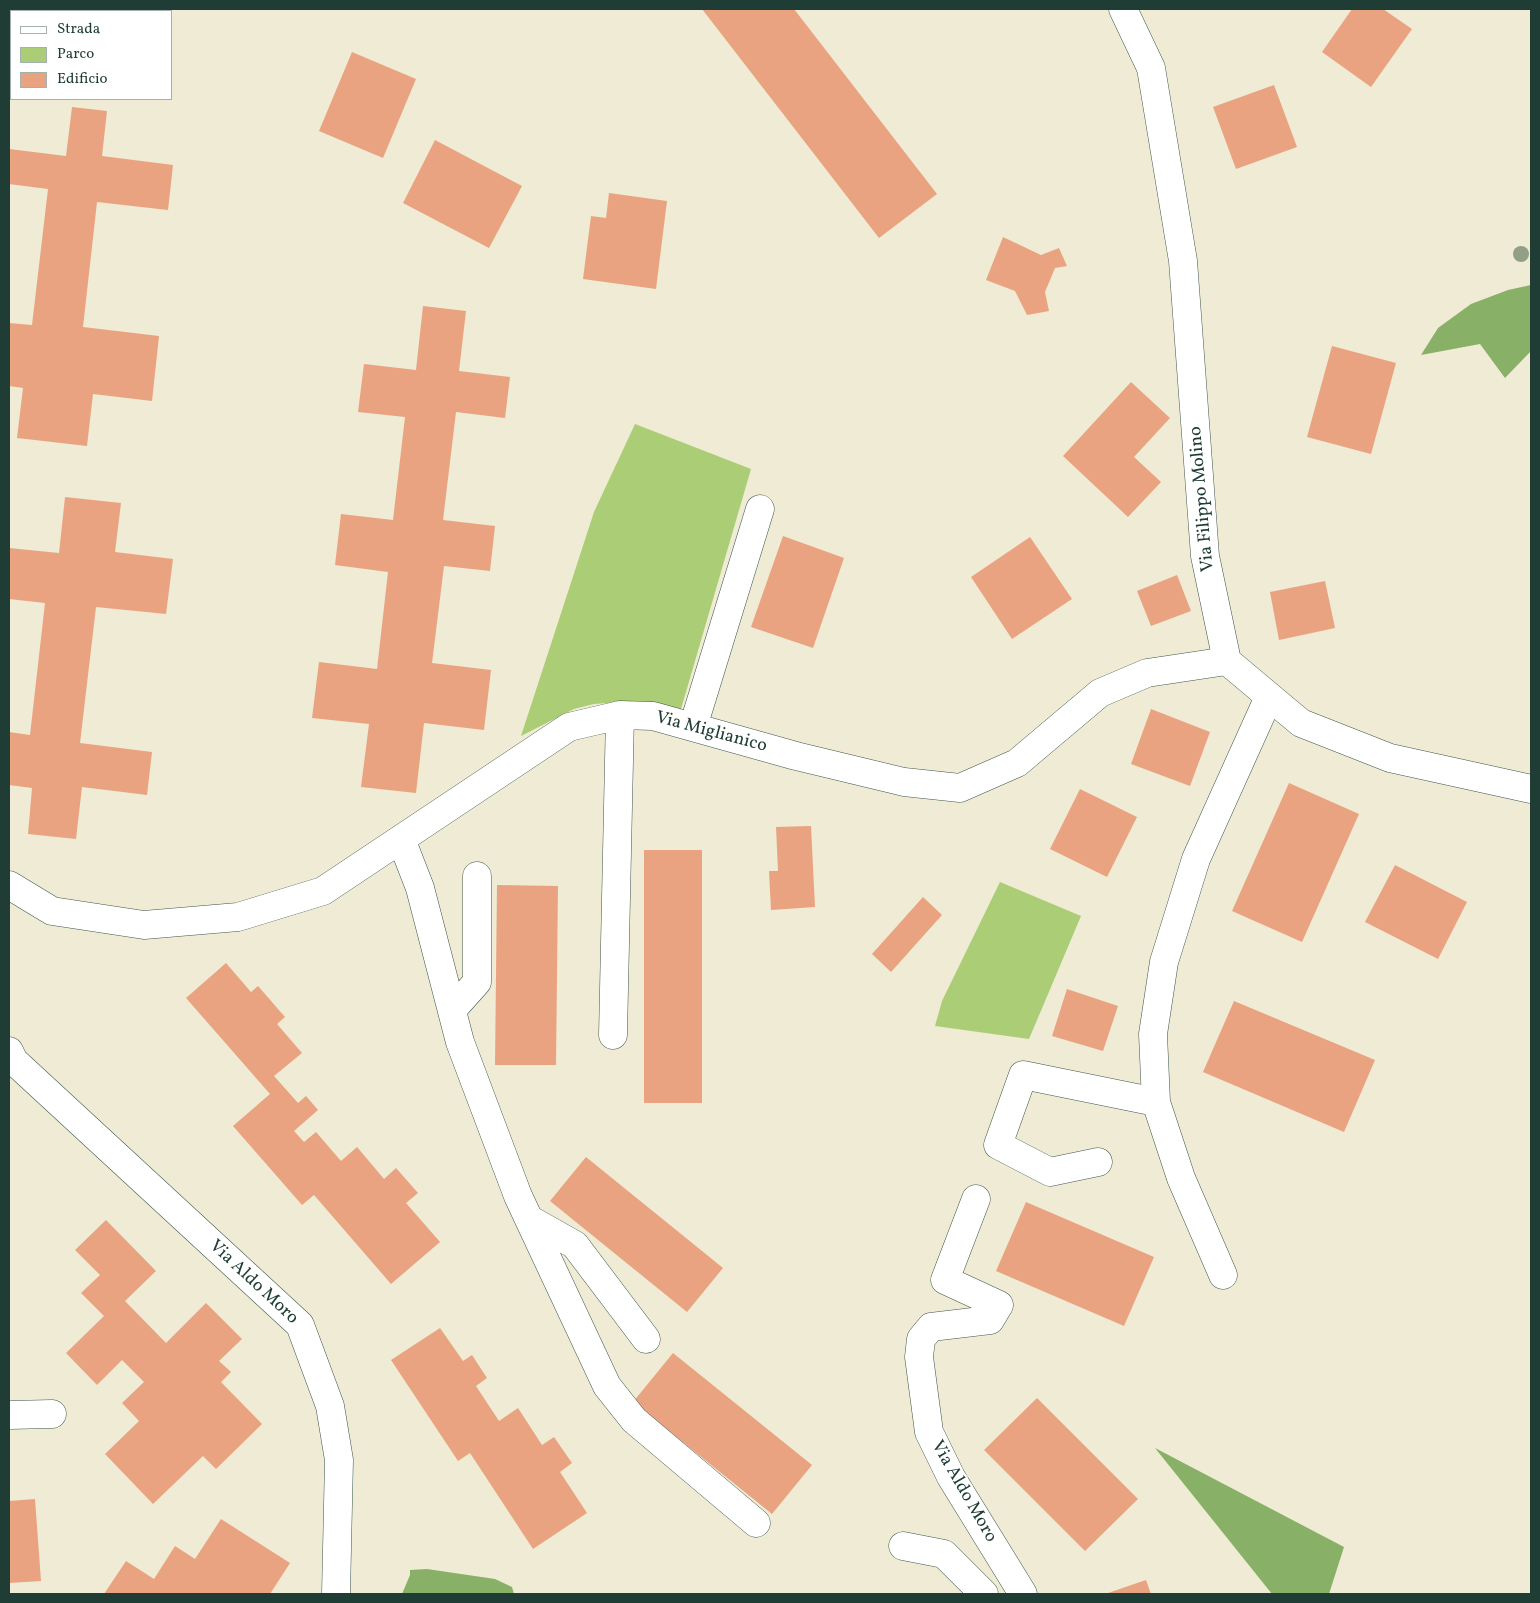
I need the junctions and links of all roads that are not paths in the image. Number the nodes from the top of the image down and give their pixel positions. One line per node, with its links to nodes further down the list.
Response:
1 (1123, 9): 3 (street, Via Filippo Molino)
2 (760, 509): 6 (street)
3 (1227, 661): 4 (street); 6 (street, Via Miglianico)
4 (1269, 697): 7 (street); 14 (street)
5 (620, 715): 6 (street, Via Miglianico); 8 (street, Via Miglianico); 12 (street)
6 (693, 727)
7 (1531, 789)
8 (401, 839): 10 (street, Via Miglianico); 11 (street)
9 (476, 876): 11 (street)
10 (9, 885)
11 (452, 1010): 17 (street)
12 (612, 1034)
13 (9, 1051): 24 (street, Via Aldo Moro)
14 (1156, 1102): 15 (street); 18 (street)
15 (1098, 1162)
16 (976, 1199): 26 (street, Via Aldo Moro)
17 (529, 1219): 19 (street); 22 (street)
18 (1223, 1275)
19 (646, 1339)
20 (52, 1414): 21 (street)
21 (9, 1415)
22 (756, 1523)
23 (903, 1546): 25 (street)
24 (336, 1594)
25 (984, 1594)
26 (1023, 1594)

